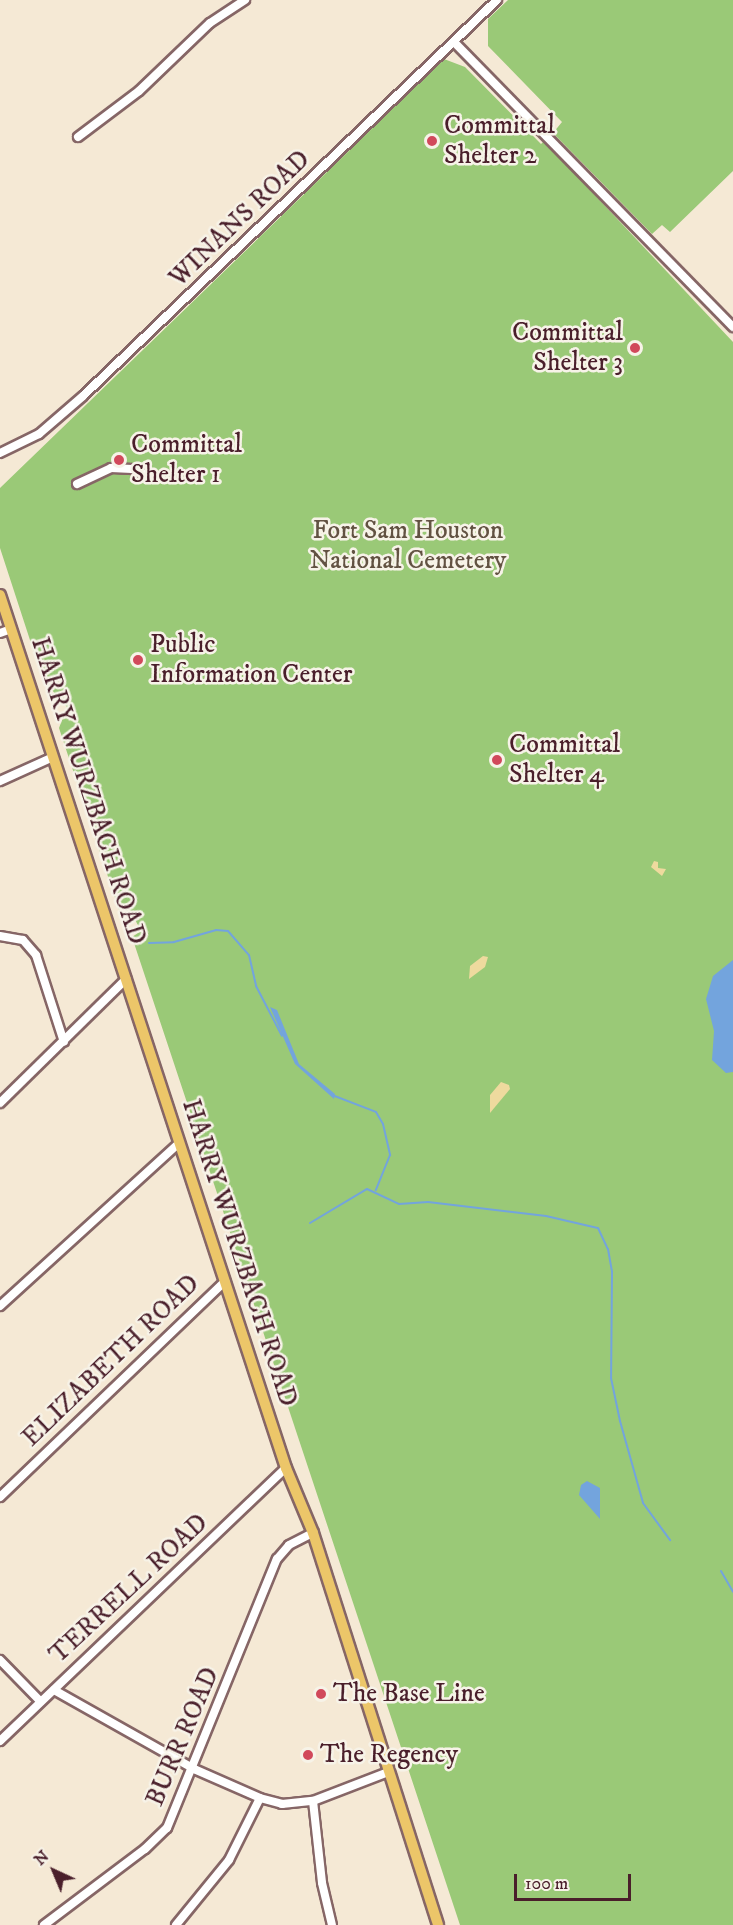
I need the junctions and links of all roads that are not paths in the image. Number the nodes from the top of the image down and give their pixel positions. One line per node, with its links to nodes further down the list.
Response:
1 (245, 0): 4 (street)
2 (497, 0): 3 (street, WINANS ROAD)
3 (454, 42): 5 (street); 6 (street, WINANS ROAD)
4 (78, 137)
5 (733, 327)
6 (0, 453)
7 (148, 475): 8 (street)
8 (77, 484)
9 (0, 595): 10 (main road, HARRY WURZBACH ROAD)
10 (11, 629): 11 (street); 12 (main road, HARRY WURZBACH ROAD)
11 (0, 633)
12 (53, 757): 13 (street); 15 (main road, HARRY WURZBACH ROAD)
13 (0, 780)
14 (0, 936): 16 (street)
15 (126, 979): 16 (street); 18 (main road, HARRY WURZBACH ROAD)
16 (64, 1042): 17 (street)
17 (0, 1103)
18 (179, 1143): 19 (main road, HARRY WURZBACH ROAD); 20 (street)
19 (225, 1281): 21 (main road, HARRY WURZBACH ROAD); 22 (street, ELIZABETH ROAD)
20 (0, 1306)
21 (286, 1468): 23 (main road, HARRY WURZBACH ROAD); 25 (street, TERRELL ROAD)
22 (0, 1497)
23 (313, 1533): 28 (street, BURR ROAD); 29 (main road, HARRY WURZBACH ROAD)
24 (0, 1659): 26 (street)
25 (54, 1690): 26 (street, TERRELL ROAD); 28 (street)
26 (40, 1701): 27 (street, TERRELL ROAD)
27 (0, 1741)
28 (194, 1769): 30 (street); 32 (street, BURR ROAD)
29 (388, 1773): 31 (street); 35 (main road, HARRY WURZBACH ROAD)
30 (260, 1798): 31 (street); 33 (street)
31 (313, 1801): 34 (street)
32 (44, 1925)
33 (176, 1925)
34 (332, 1925)
35 (438, 1925)

